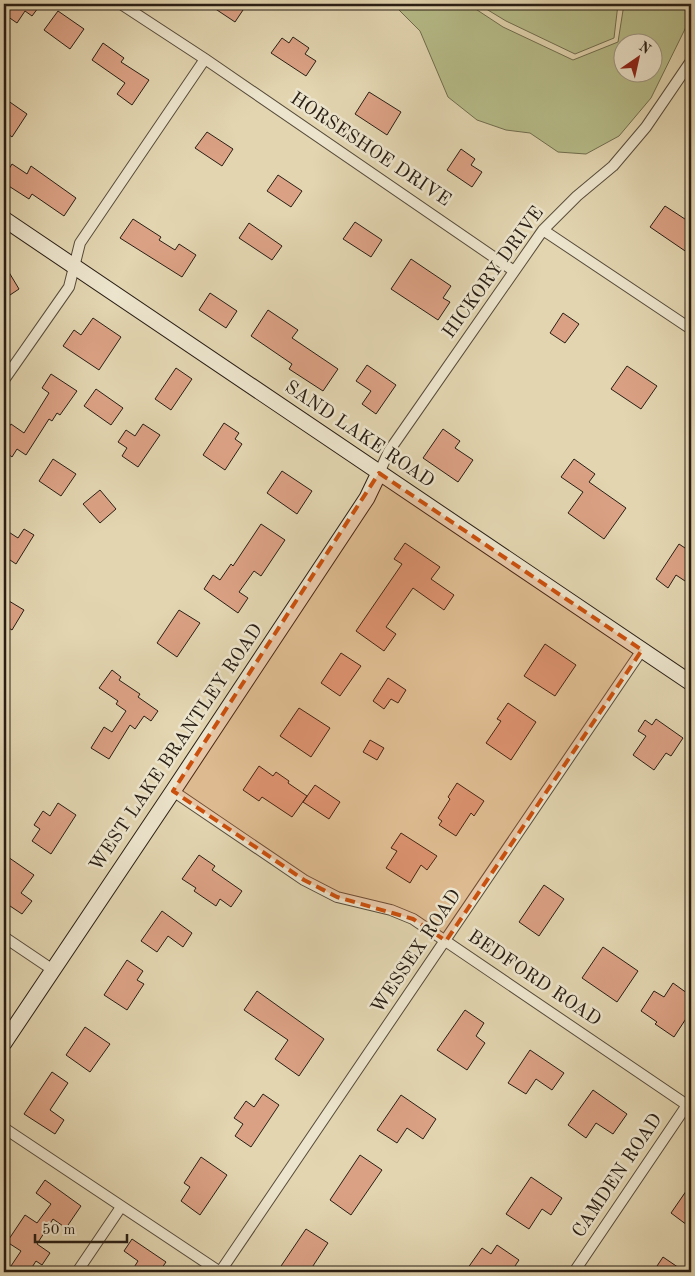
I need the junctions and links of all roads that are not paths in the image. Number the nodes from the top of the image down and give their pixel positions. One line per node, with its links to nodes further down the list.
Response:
1 (121, 4): 2 (street, HORSESHOE DRIVE)
2 (205, 59): 6 (street); 7 (street, HORSESHOE DRIVE)
3 (691, 61): 5 (street, HICKORY DRIVE)
4 (4, 219): 6 (street, SAND LAKE ROAD)
5 (543, 230): 7 (street, HICKORY DRIVE); 8 (street)
6 (74, 266): 9 (street); 10 (street, SAND LAKE ROAD)
7 (514, 271): 10 (street, HICKORY DRIVE)
8 (691, 330)
9 (4, 380)
10 (380, 473): 11 (street, SAND LAKE ROAD); 13 (street, WEST LAKE BRANTLEY ROAD)
11 (642, 650): 12 (street, SAND LAKE ROAD); 15 (street, WESSEX ROAD)
12 (691, 683)
13 (174, 792): 15 (street, BEDFORD ROAD); 16 (street, WEST LAKE BRANTLEY ROAD)
14 (4, 937): 16 (street)
15 (446, 941): 18 (street, BEDFORD ROAD); 22 (street, WESSEX ROAD)
16 (53, 970): 17 (street, WEST LAKE BRANTLEY ROAD)
17 (4, 1043)
18 (689, 1102): 23 (street, CAMDEN ROAD)
19 (4, 1128): 20 (street)
20 (121, 1207): 21 (street); 22 (street)
21 (77, 1272)
22 (220, 1272)
23 (574, 1272)

